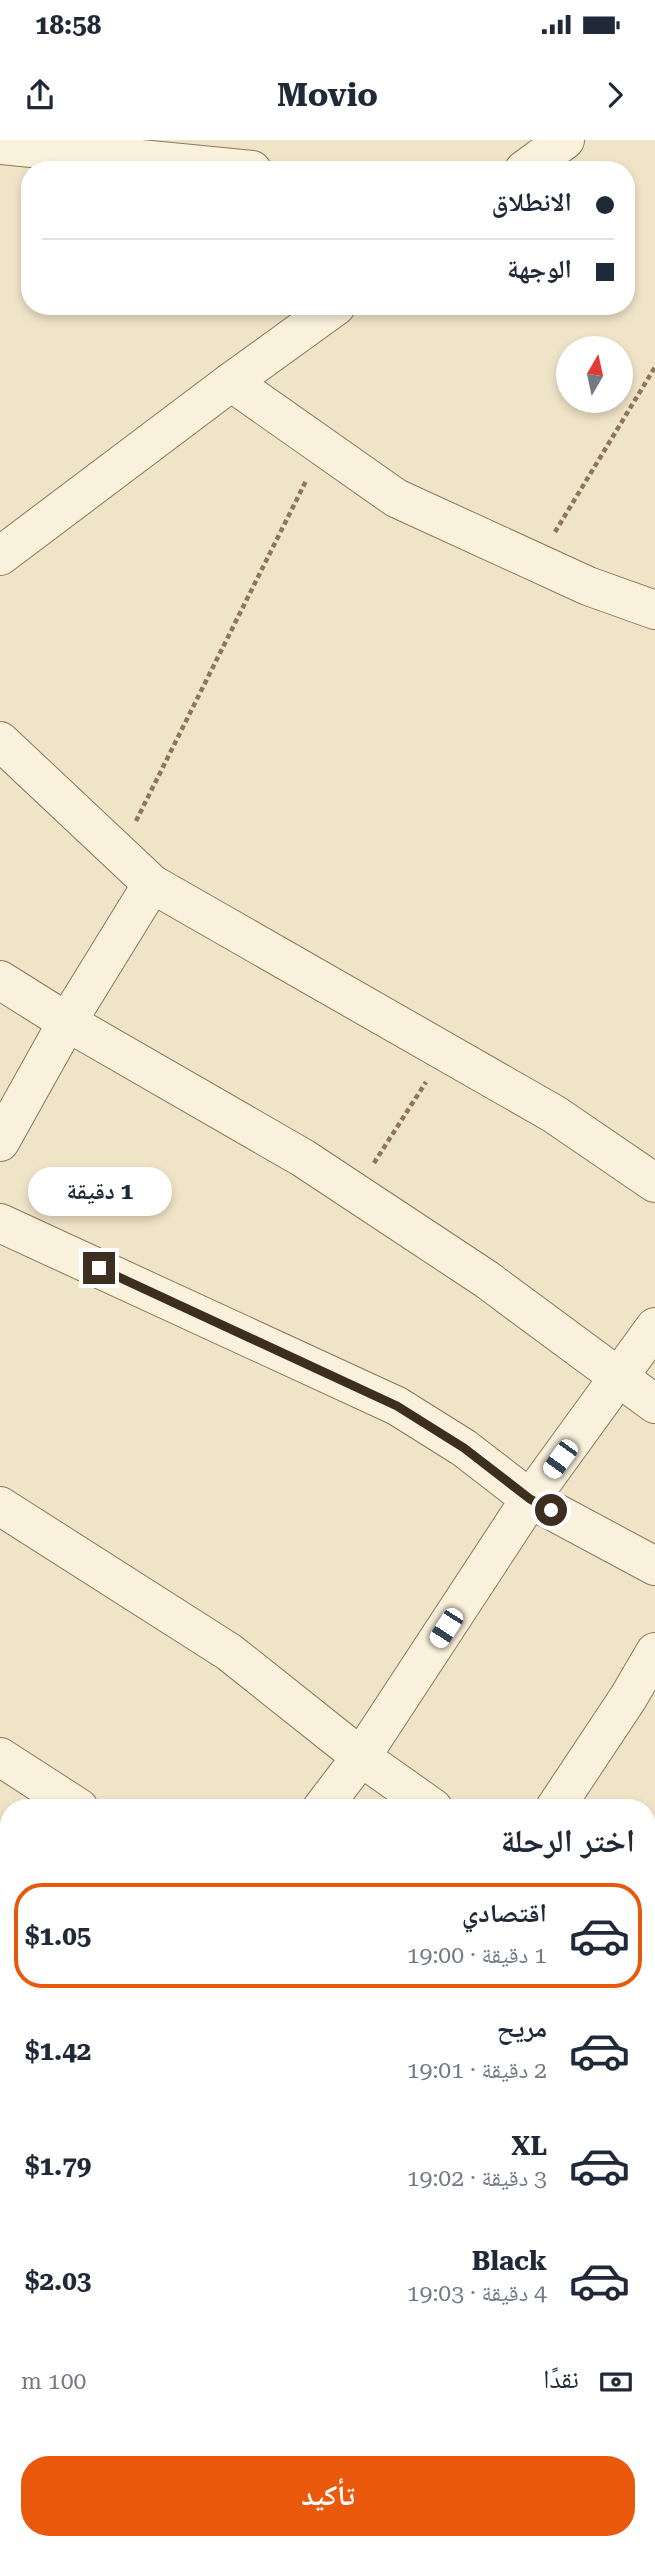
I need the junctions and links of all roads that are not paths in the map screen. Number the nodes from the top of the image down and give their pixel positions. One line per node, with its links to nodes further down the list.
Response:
1 (565, 140): 4 (street)
2 (0, 145): 3 (street)
3 (161, 161)
4 (536, 161)
5 (324, 315): 6 (street)
6 (231, 382): 7 (street); 8 (street)
7 (0, 556)
8 (655, 610)
9 (0, 741): 10 (street)
10 (152, 884): 12 (street); 14 (street)
11 (0, 980): 12 (street)
12 (66, 1022): 13 (street); 17 (street)
13 (0, 1142)
14 (655, 1183)
15 (0, 1223): 19 (street)
16 (655, 1327): 17 (street)
17 (619, 1379): 18 (street); 19 (street)
18 (655, 1404)
19 (530, 1499): 21 (street); 25 (street)
20 (0, 1506): 25 (street)
21 (655, 1566)
22 (655, 1652): 23 (street)
23 (642, 1706): 29 (street)
24 (0, 1757): 26 (street)
25 (361, 1757): 27 (street); 28 (street)
26 (65, 1799)
27 (329, 1799)
28 (420, 1799)
29 (563, 1799)

